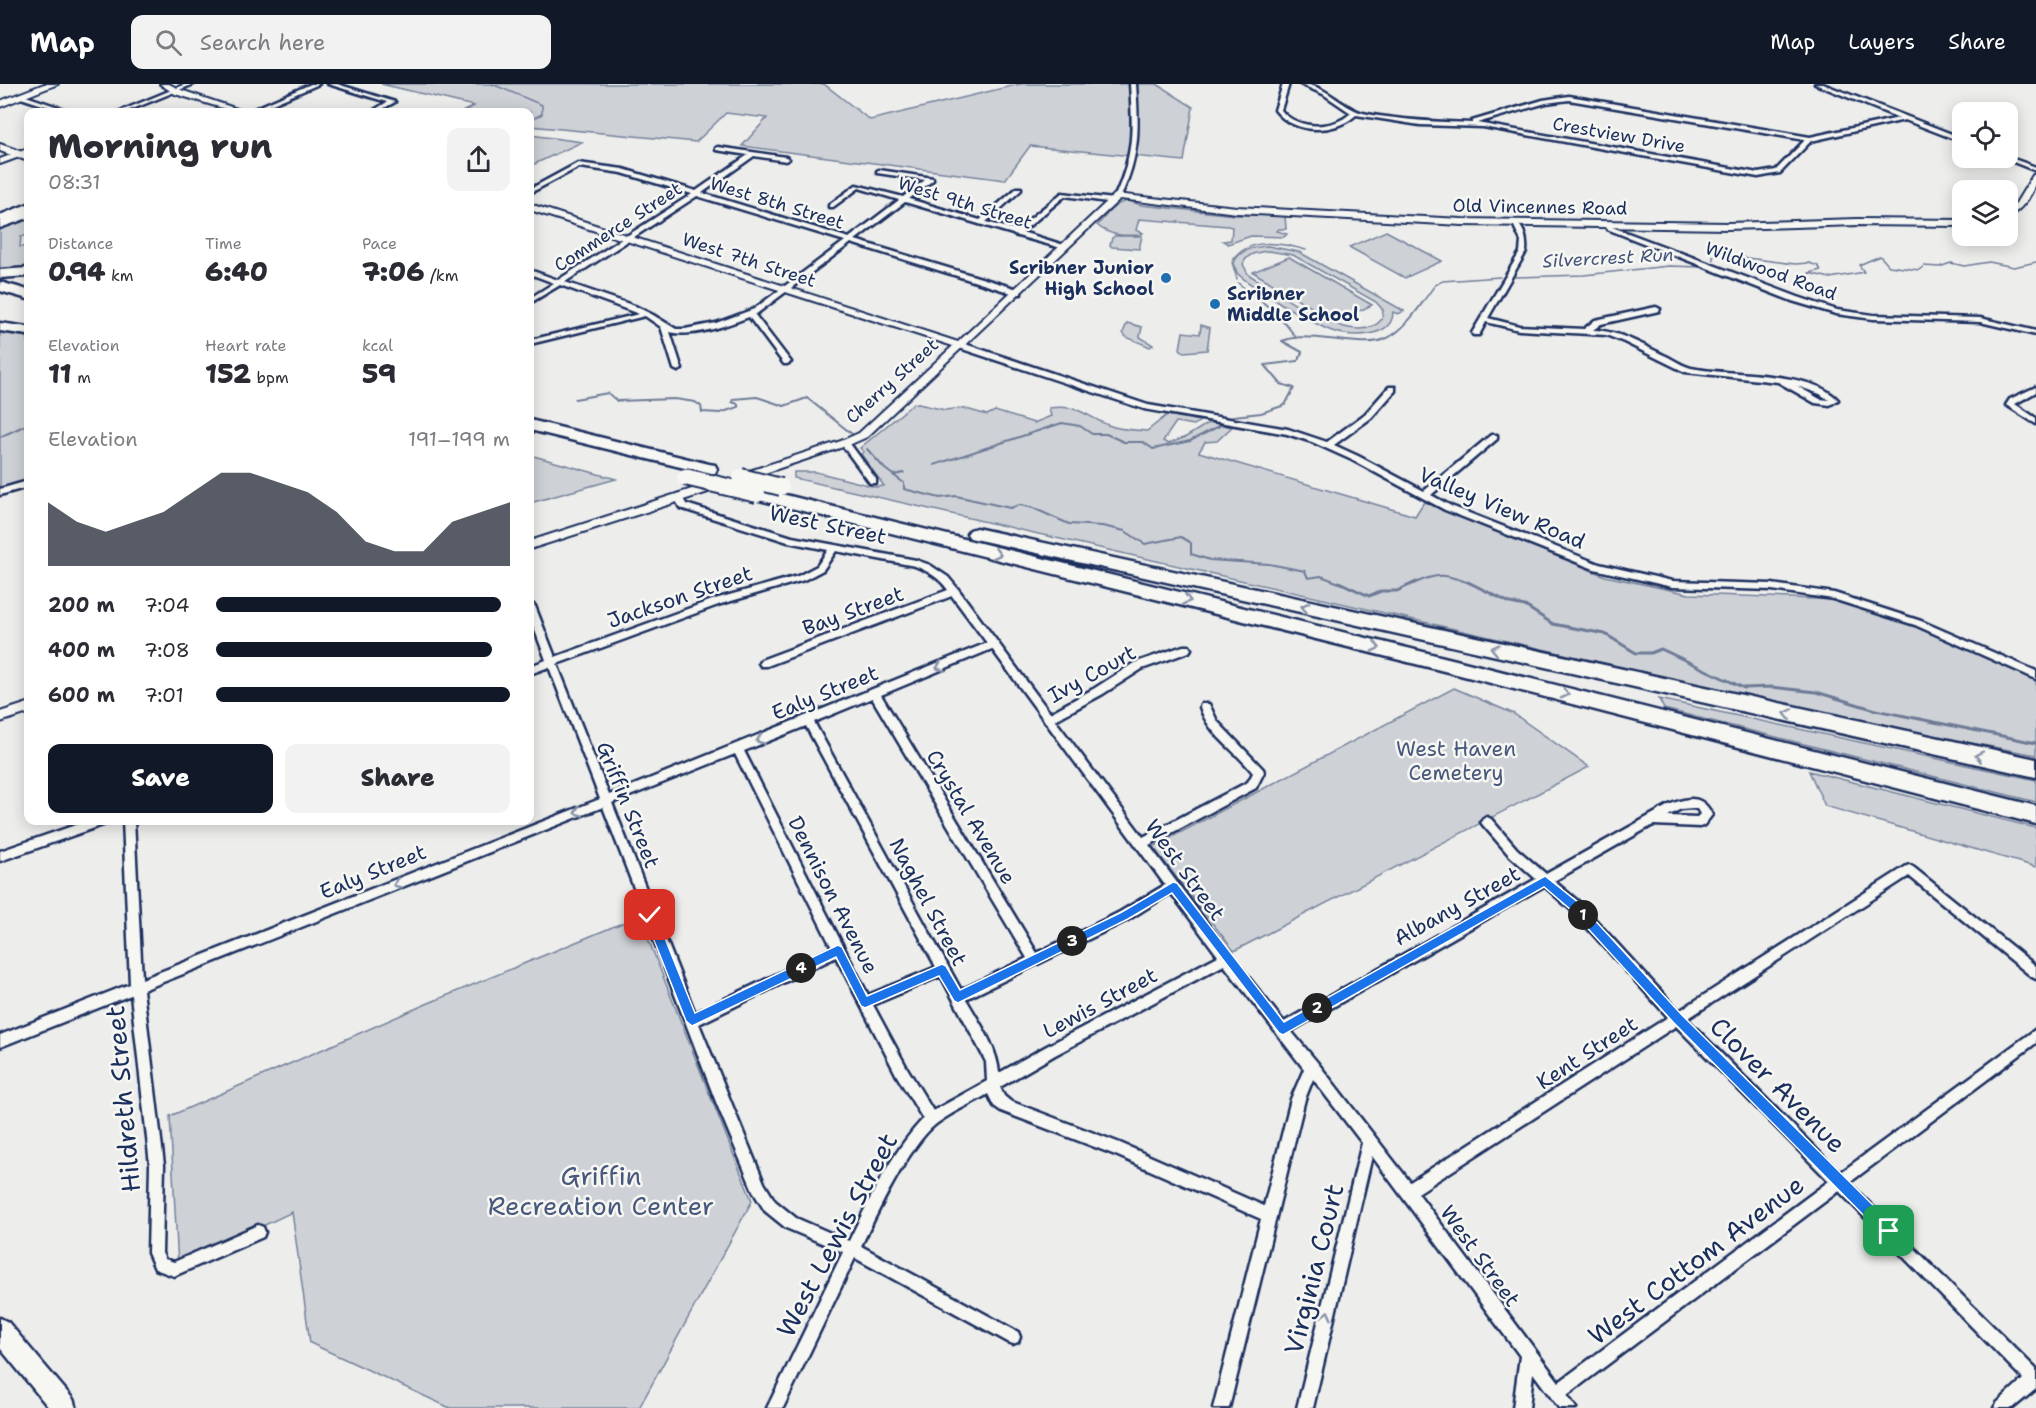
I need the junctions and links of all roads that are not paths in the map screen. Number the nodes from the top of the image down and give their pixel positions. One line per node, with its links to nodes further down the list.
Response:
1 (52, 84): 11 (main road)
2 (164, 84): 10 (street)
3 (191, 84): 10 (street)
4 (316, 84): 16 (street)
5 (331, 84): 17 (street)
6 (1133, 84): 37 (street, Cherry Street)
7 (1286, 84): 18 (street)
8 (1303, 84): 18 (street)
9 (1818, 84): 19 (street)
10 (177, 90): 14 (street); 15 (street)
11 (20, 96): 12 (main road); 13 (street)
12 (0, 104)
13 (56, 108)
14 (131, 108)
15 (230, 108)
16 (259, 108)
17 (381, 108)
18 (1354, 113): 20 (street, Crestview Drive)
19 (1906, 118): 21 (street); 22 (street, Crestview Drive)
20 (1468, 123): 22 (street); 22 (street, Crestview Drive)
21 (1952, 136)
22 (1811, 139)
23 (0, 147): 25 (main road)
24 (718, 149): 27 (street)
25 (24, 154)
26 (24, 154): 29 (street)
27 (752, 155): 28 (street); 36 (street, Commerce Street)
28 (786, 159)
29 (0, 162)
30 (2018, 162): 31 (street)
31 (2036, 169)
32 (879, 172): 38 (street)
33 (2036, 177): 40 (street)
34 (534, 188): 36 (street, West 8th Street)
35 (1019, 189): 47 (street)
36 (696, 194): 53 (street, Commerce Street); 54 (street, West 8th Street)
37 (1116, 198): 50 (street, Old Vincennes Road); 52 (street); 55 (street, Cherry Street)
38 (903, 200): 39 (street, West 9th Street); 47 (street, West 9th Street); 54 (street)
39 (831, 206)
40 (2018, 206)
41 (534, 208): 53 (street, West 7th Street)
42 (24, 211): 45 (main road)
43 (24, 211): 46 (main road)
44 (24, 212): 49 (highway)
45 (0, 214)
46 (0, 219)
47 (982, 222): 52 (street, West 9th Street)
48 (1952, 223): 51 (street, Old Vincennes Road)
49 (0, 224)
50 (1516, 224): 51 (street, Old Vincennes Road); 70 (street)
51 (1608, 225): 76 (street, Wildwood Road)
52 (1016, 234): 55 (street, West 9th Street)
53 (626, 238): 59 (street, Commerce Street); 61 (street, West 7th Street)
54 (849, 241): 61 (street); 63 (street, West 8th Street)
55 (1065, 247): 63 (street, Cherry Street)
56 (24, 272): 58 (highway)
57 (534, 273): 59 (street)
58 (0, 274)
59 (560, 282): 65 (street, Commerce Street); 68 (street)
60 (0, 285): 62 (highway)
61 (787, 290): 69 (street); 78 (street, West 7th Street)
62 (24, 292)
63 (1018, 292): 78 (street, Cherry Street)
64 (0, 295): 66 (highway)
65 (534, 298)
66 (24, 302)
67 (1656, 309): 74 (street)
68 (646, 314): 71 (street); 77 (street)
69 (752, 314): 71 (street); 79 (street)
70 (1483, 319): 74 (street); 75 (street)
71 (664, 326): 80 (street)
72 (0, 327): 73 (highway)
73 (24, 330)
74 (1587, 331): 81 (street)
75 (1476, 333)
76 (2036, 333)
77 (534, 341)
78 (958, 345): 88 (street, Cherry Street); 89 (street, Valley View Road)
79 (787, 362)
80 (678, 369)
81 (1778, 380): 81 (street)
82 (1392, 389): 89 (street)
83 (2036, 389): 84 (street)
84 (2036, 422)
85 (534, 426): 112 (highway, one-way to 85, bridge)
86 (1494, 437): 93 (street)
87 (534, 439): 114 (highway, one-way to 114, bridge)
88 (845, 444): 90 (street); 94 (street, Cherry Street)
89 (1329, 445): 93 (street, Valley View Road)
90 (873, 481)
91 (24, 485): 92 (street)
92 (0, 492)
93 (1424, 496): 104 (street, Valley View Road)
94 (678, 497): 95 (street, Cherry Street); 96 (street, West Street)
95 (534, 544)
96 (833, 549): 97 (street, West Street); 101 (street, Jackson Street)
97 (956, 591): 99 (street, West Street); 102 (street, Bay Street)
98 (534, 617): 101 (street, Griffin Street)
99 (994, 644): 105 (street, Ealy Street, one-way to 105); 109 (street, West Street)
100 (1186, 649): 109 (street, Ivy Court)
101 (551, 663): 103 (street, Jackson Street); 113 (street, Griffin Street)
102 (764, 663)
103 (534, 669)
104 (2036, 675)
105 (875, 694): 110 (street, Ealy Street); 125 (street, Crystal Avenue)
106 (1205, 707): 119 (street)
107 (24, 709): 108 (street)
108 (0, 717)
109 (1049, 718): 119 (street, West Street)
110 (808, 720): 111 (street, Ealy Street, one-way to 111); 126 (street, Naghel Street)
111 (738, 749): 113 (street, Ealy Street); 123 (street, Dennison Avenue)
112 (2036, 768)
113 (607, 801): 128 (street, Ealy Street, one-way to 128); 132 (street, Griffin Street)
114 (2036, 815)
115 (1653, 820): 121 (street, Albany Street)
116 (1487, 822): 121 (street, Clover Avenue)
117 (90, 825): 120 (street)
118 (128, 825): 128 (street, Hildreth Street)
119 (1142, 843): 122 (street, West Street)
120 (0, 856)
121 (1545, 881): 131 (street, Clover Avenue); 133 (street, Albany Street)
122 (1173, 886): 124 (street, West Street); 125 (street)
123 (838, 950): 130 (street, Dennison Avenue); 132 (street)
124 (1226, 958): 133 (street, West Street); 137 (street, Lewis Street)
125 (1034, 959): 129 (street)
126 (942, 970): 129 (street, Naghel Street); 130 (street)
127 (2036, 974): 131 (street, Kent Street)
128 (136, 987): 135 (street, Ealy Street); 143 (street, Hildreth Street)
129 (958, 997): 137 (street, Naghel Street)
130 (865, 1002): 138 (street, Dennison Avenue)
131 (1677, 1018): 140 (street, Clover Avenue); 141 (street, Kent Street)
132 (692, 1021): 144 (street, Griffin Street)
133 (1283, 1029): 136 (street, West Street)
134 (2036, 1035): 140 (street, West Cottom Avenue)
135 (0, 1041)
136 (1312, 1066): 139 (street, West Street); 142 (street)
137 (993, 1084): 138 (street, West Lewis Street); 142 (street, Naghel Street)
138 (931, 1120): 144 (street, West Lewis Street)
139 (1369, 1141): 141 (street, West Street); 153 (street, Virginia Court, one-way to 139)
140 (1841, 1182): 148 (street, Clover Avenue); 149 (street, West Cottom Avenue)
141 (1408, 1191): 147 (street, West Street)
142 (1269, 1215): 152 (street)
143 (258, 1232)
144 (852, 1248): 146 (street); 151 (street, West Lewis Street)
145 (0, 1330): 150 (main road)
146 (1013, 1337)
147 (1528, 1355): 149 (street, West Street); 154 (street)
148 (2035, 1379): 156 (street)
149 (1557, 1393): 155 (street, West Street)
150 (64, 1408)
151 (775, 1408)
152 (1221, 1408)
153 (1305, 1408)
154 (1521, 1408)
155 (1568, 1408)
156 (2002, 1408)

